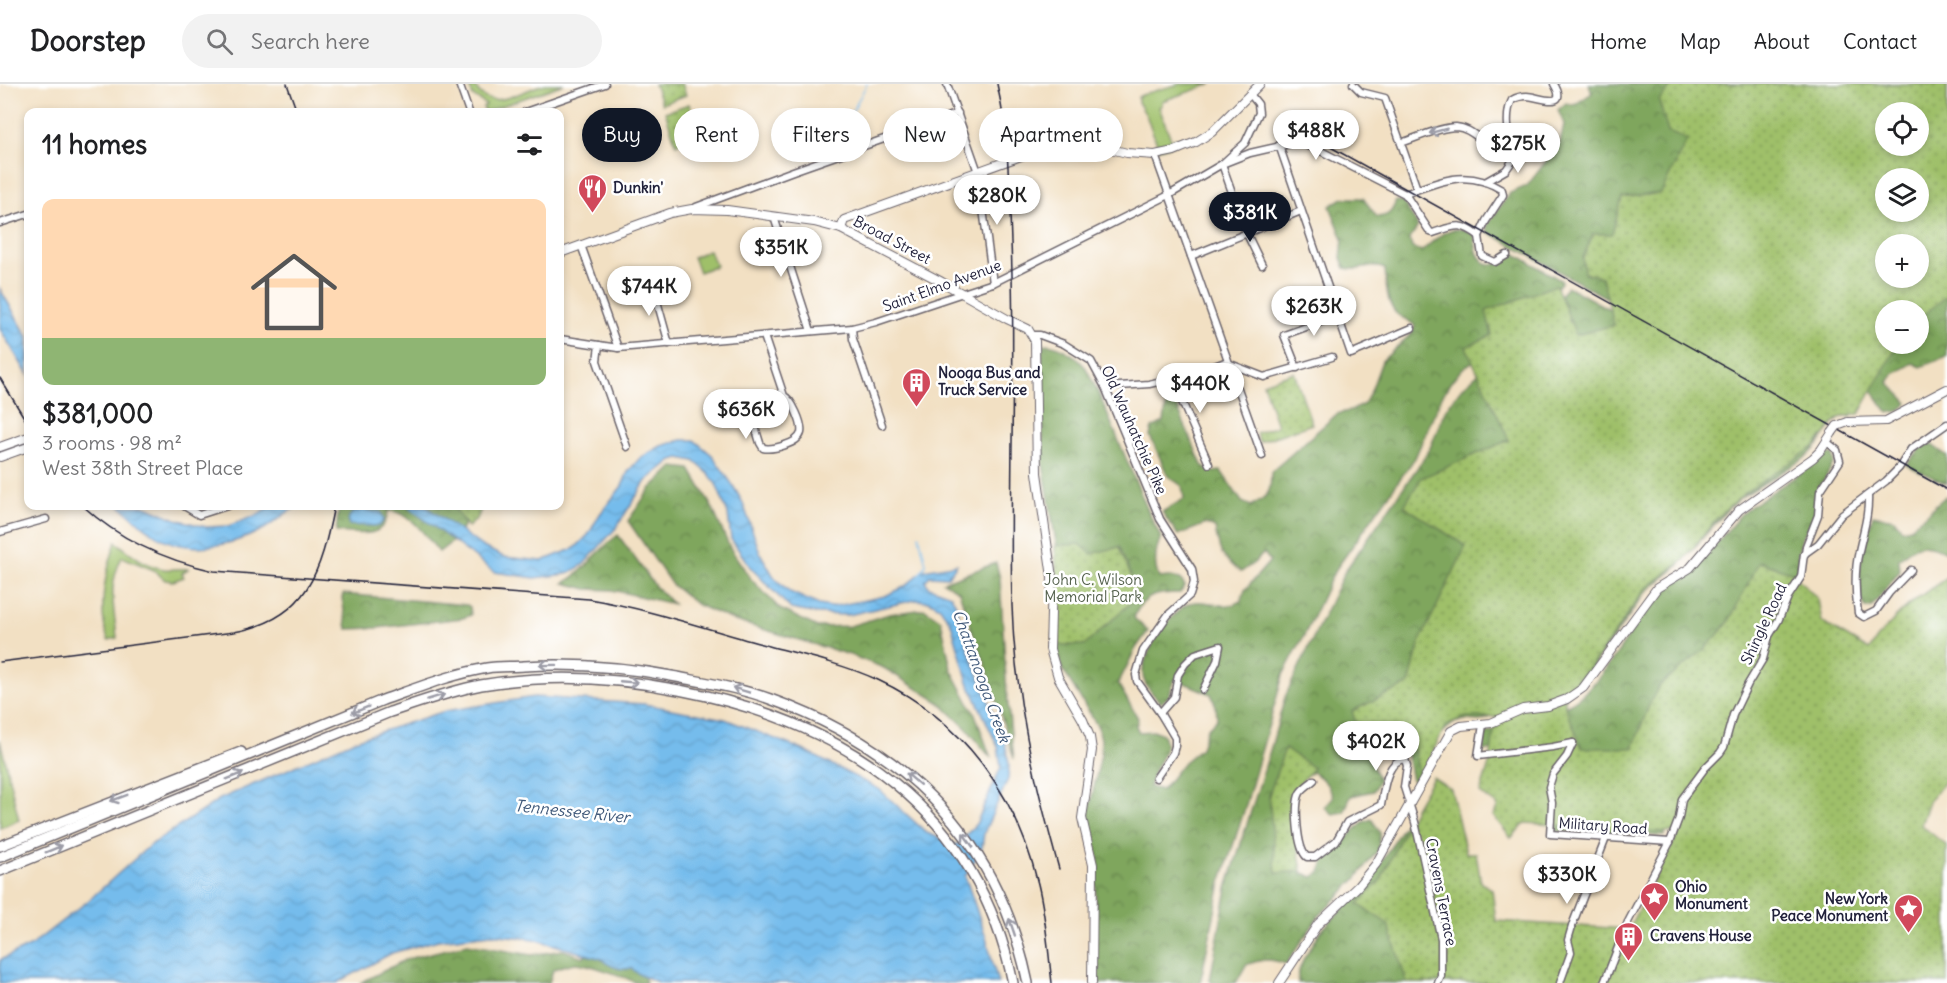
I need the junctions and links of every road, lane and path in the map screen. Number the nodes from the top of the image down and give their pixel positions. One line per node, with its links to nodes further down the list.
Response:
1 (459, 84): 8 (street)
2 (605, 84): 9 (street)
3 (947, 84): 10 (street)
4 (1260, 84): 7 (main road)
5 (1353, 84): 13 (street)
6 (1554, 84): 15 (street)
7 (1250, 94): 16 (main road); 17 (street, Saint Elmo Avenue)
8 (468, 108)
9 (536, 108)
10 (956, 108)
11 (883, 140): 23 (street)
12 (967, 140): 18 (street)
13 (1401, 143): 15 (street, one-way to 13); 20 (street)
14 (1279, 145): 17 (street); 21 (street); 24 (street)
15 (1511, 146): 19 (street)
16 (1155, 155): 18 (main road); 22 (street)
17 (1222, 164): 22 (street, Saint Elmo Avenue); 29 (street)
18 (978, 172): 28 (main road); 36 (street)
19 (1485, 182): 20 (street); 30 (street)
20 (1417, 189): 21 (street)
21 (1406, 194): 30 (street)
22 (1169, 195): 34 (street); 36 (street, Saint Elmo Avenue)
23 (692, 209): 26 (main road, Broad Street); 31 (main road, Broad Street)
24 (1301, 212): 29 (street); 39 (street)
25 (24, 215): 27 (street)
26 (774, 217): 28 (main road, Broad Street); 42 (street)
27 (2, 223)
28 (841, 229): 38 (main road, Broad Street)
29 (1246, 232): 34 (street); 35 (street)
30 (1479, 236): 33 (street)
31 (581, 245): 32 (main road, Broad Street); 48 (street)
32 (564, 251)
33 (1506, 255)
34 (1191, 256): 50 (street)
35 (1262, 265)
36 (993, 283): 38 (street, Saint Elmo Avenue)
37 (652, 284): 46 (street)
38 (963, 294): 40 (street, Saint Elmo Avenue); 43 (main road, Broad Street)
39 (1337, 316): 41 (street); 51 (street)
40 (852, 328): 42 (street, Saint Elmo Avenue); 57 (street)
41 (1412, 328)
42 (811, 331): 44 (street, Saint Elmo Avenue)
43 (1032, 335): 53 (street, Old Wauhatchie Pike); 87 (main road)
44 (764, 336): 46 (street, Saint Elmo Avenue); 55 (street)
45 (564, 340): 47 (street, Saint Elmo Avenue)
46 (669, 344): 48 (street, Saint Elmo Avenue)
47 (599, 345): 48 (street, Saint Elmo Avenue); 61 (street)
48 (618, 348)
49 (1332, 357): 51 (street)
50 (1230, 364): 51 (street); 52 (street); 63 (street)
51 (1296, 368)
52 (1196, 373): 53 (street); 65 (street)
53 (1105, 387): 74 (street, Old Wauhatchie Pike)
54 (1947, 389): 59 (main road, bridge)
55 (784, 396): 55 (street)
56 (1947, 424): 66 (street)
57 (882, 425)
58 (24, 438): 60 (main road)
59 (1827, 442): 71 (street, Shingle Road); 75 (main road)
60 (0, 447)
61 (627, 447)
62 (24, 448): 64 (main road)
63 (1262, 456)
64 (0, 457)
65 (1209, 464)
66 (1868, 495): 71 (street); 72 (street)
67 (191, 510): 68 (street)
68 (215, 510)
69 (46, 519): 70 (street)
70 (0, 532)
71 (1804, 554): 81 (street, Shingle Road)
72 (1911, 570)
73 (1203, 690): 74 (street)
74 (1160, 713): 77 (street, Old Wauhatchie Pike)
75 (1482, 725): 79 (main road); 80 (street, Military Road)
76 (273, 746): 82 (highway, one-way to 82); 83 (highway); 86 (highway, one-way to 76)
77 (1156, 778)
78 (1314, 780): 79 (street, Cravens Terrace)
79 (1409, 807): 88 (main road); 89 (street, Cravens Terrace)
80 (1606, 838): 81 (street, Military Road); 90 (street)
81 (1670, 842): 91 (street)
82 (0, 846)
83 (0, 857)
84 (0, 871): 85 (highway, one-way to 85)
85 (1013, 983)
86 (1028, 983)
87 (1092, 983)
88 (1279, 983)
89 (1438, 983)
90 (1560, 983)
91 (1604, 983)

